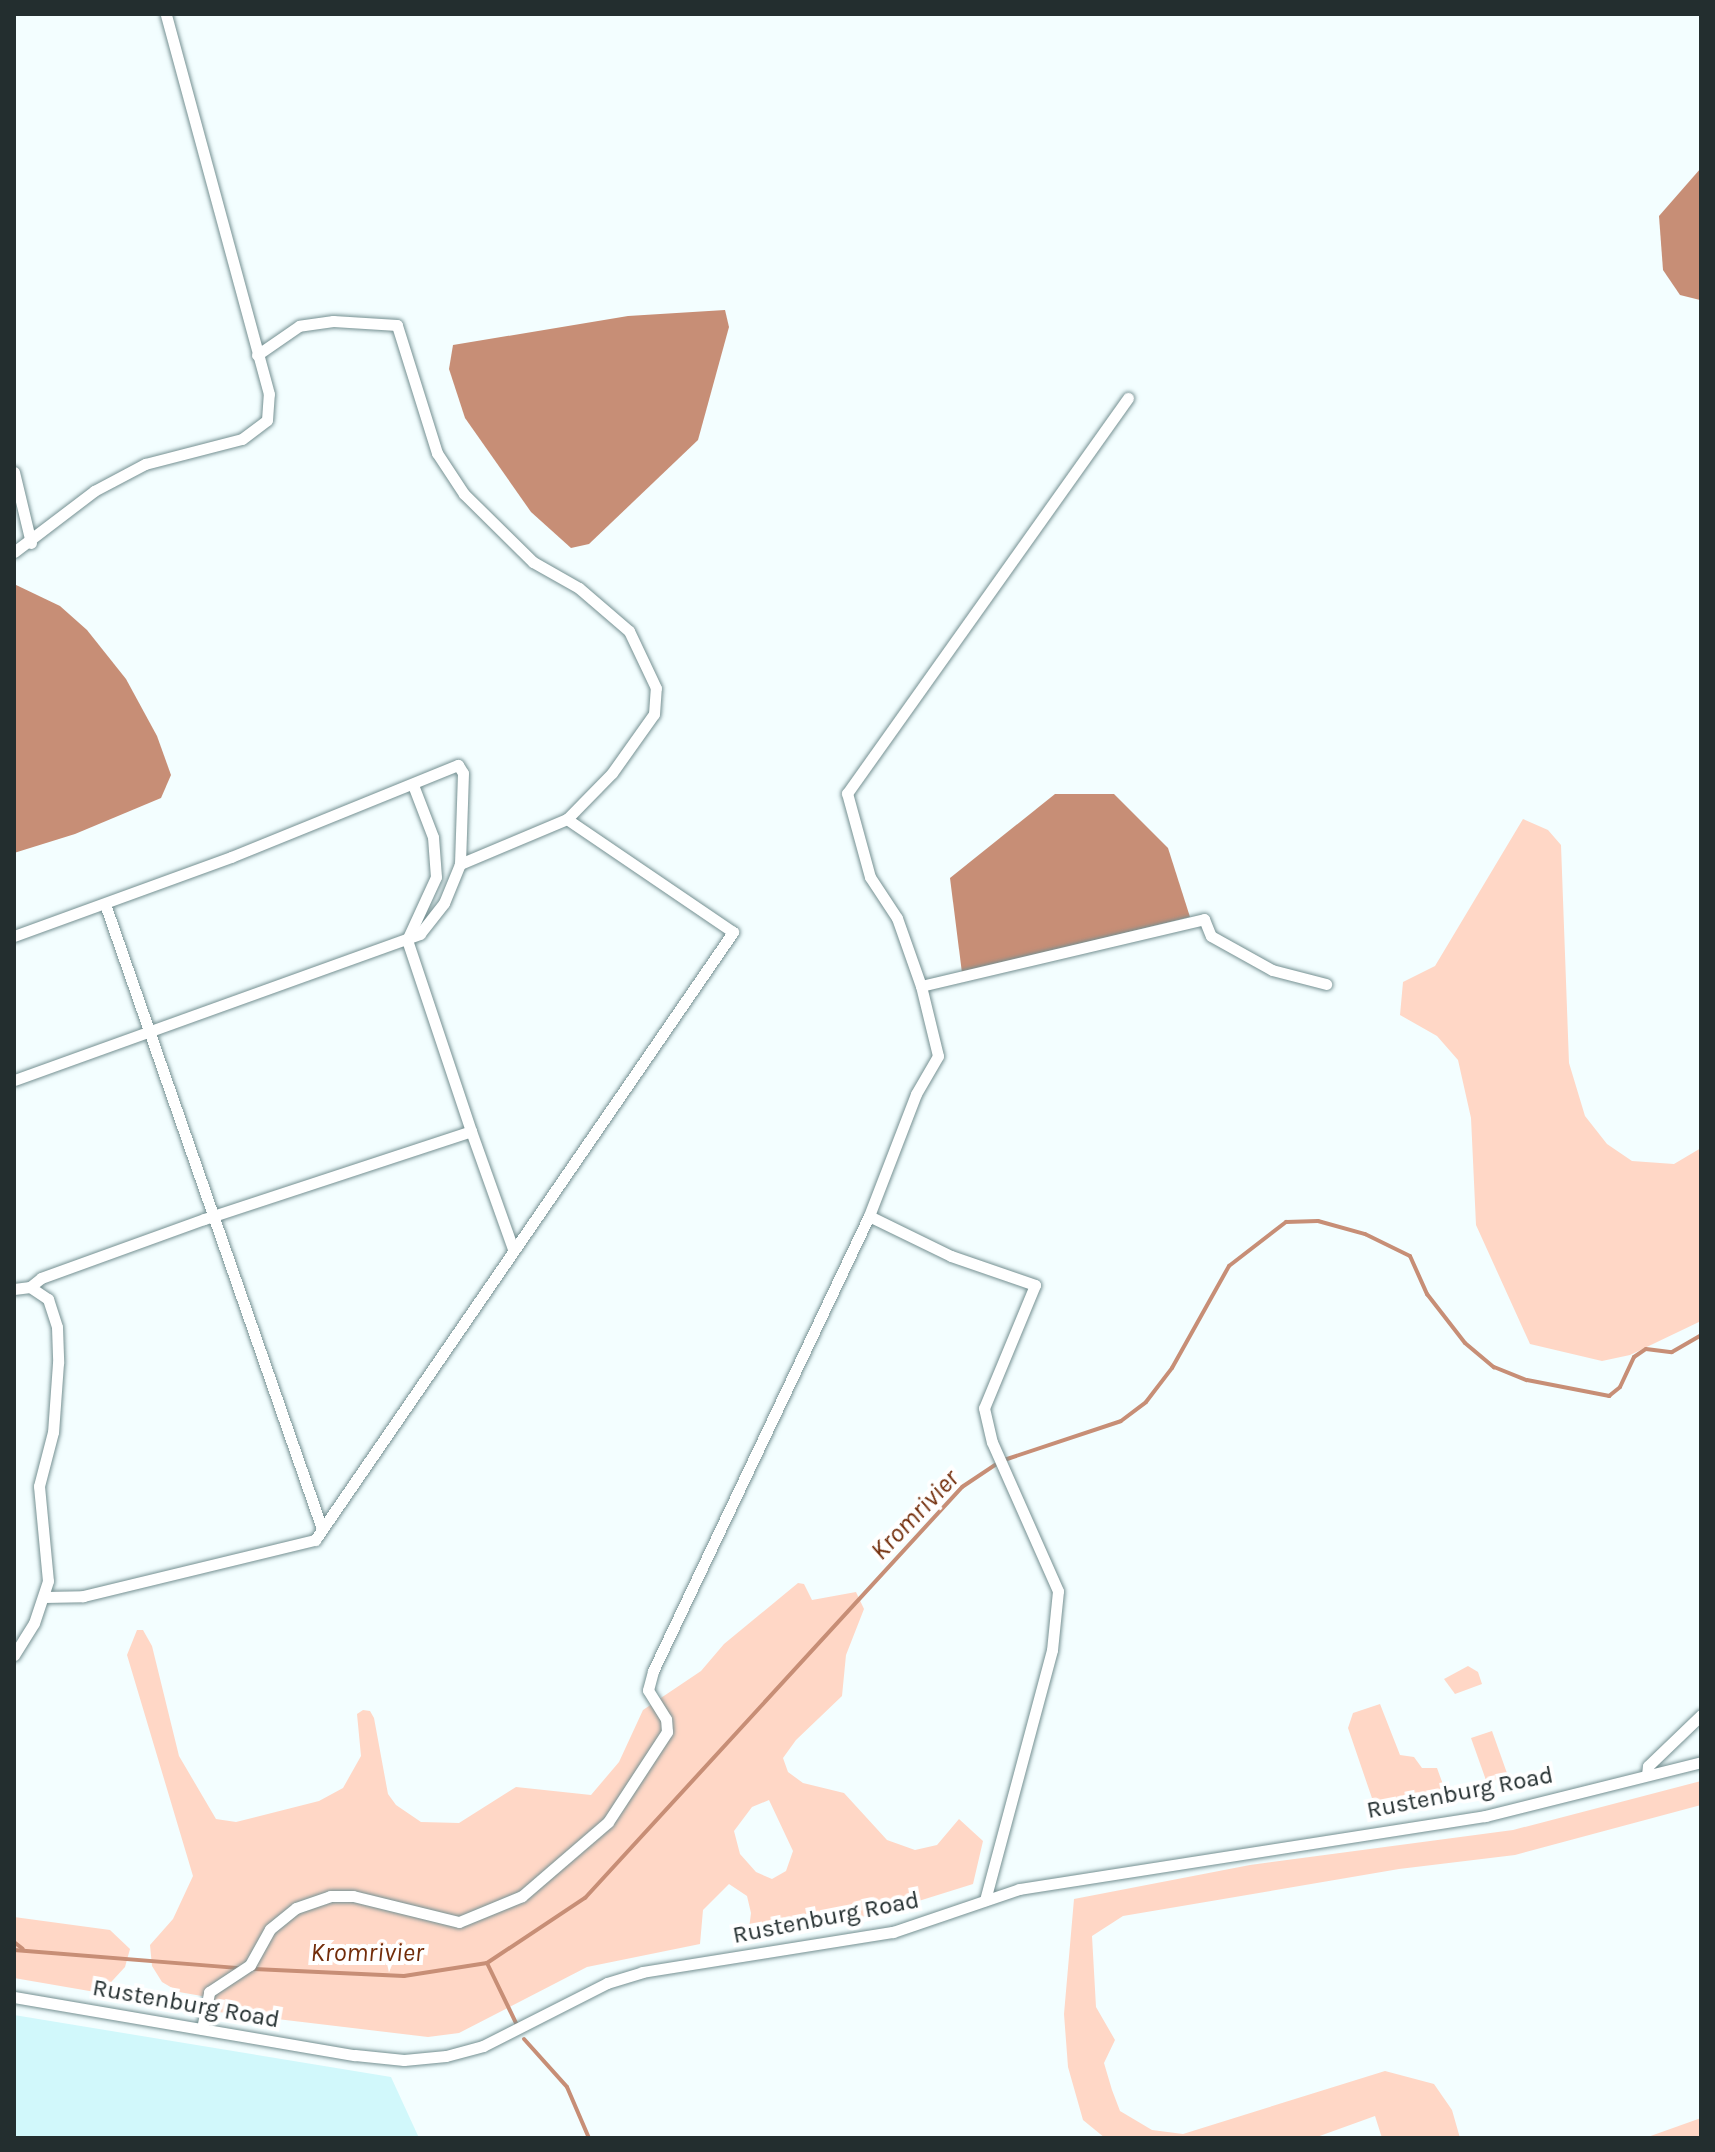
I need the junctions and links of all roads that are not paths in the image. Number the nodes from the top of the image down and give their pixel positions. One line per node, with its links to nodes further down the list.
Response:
1 (166, 14): 2 (street)
2 (257, 355): 5 (street); 8 (street)
3 (1128, 398): 14 (street)
4 (14, 472): 5 (street)
5 (31, 543): 6 (street)
6 (14, 552)
7 (413, 785): 9 (street); 10 (street); 12 (street)
8 (567, 819): 9 (street); 20 (street)
9 (460, 864): 12 (street)
10 (105, 904): 11 (street); 15 (street)
11 (14, 936)
12 (407, 940): 15 (street); 17 (street)
13 (1326, 984): 14 (street)
14 (921, 986): 18 (street)
15 (152, 1032): 16 (street); 19 (street)
16 (14, 1080)
17 (471, 1131): 19 (street); 20 (street)
18 (869, 1216): 29 (street); 31 (street)
19 (214, 1217): 21 (street); 23 (street)
20 (513, 1249): 23 (street)
21 (30, 1287): 22 (street); 24 (street)
22 (14, 1289)
23 (321, 1526): 24 (street)
24 (44, 1597): 25 (street)
25 (14, 1655)
26 (1701, 1715): 28 (street)
27 (1701, 1762): 28 (street, Rustenburg Road)
28 (1647, 1775): 29 (street, Rustenburg Road)
29 (985, 1900): 31 (street, Rustenburg Road)
30 (14, 1997): 31 (street, Rustenburg Road)
31 (202, 2029)

